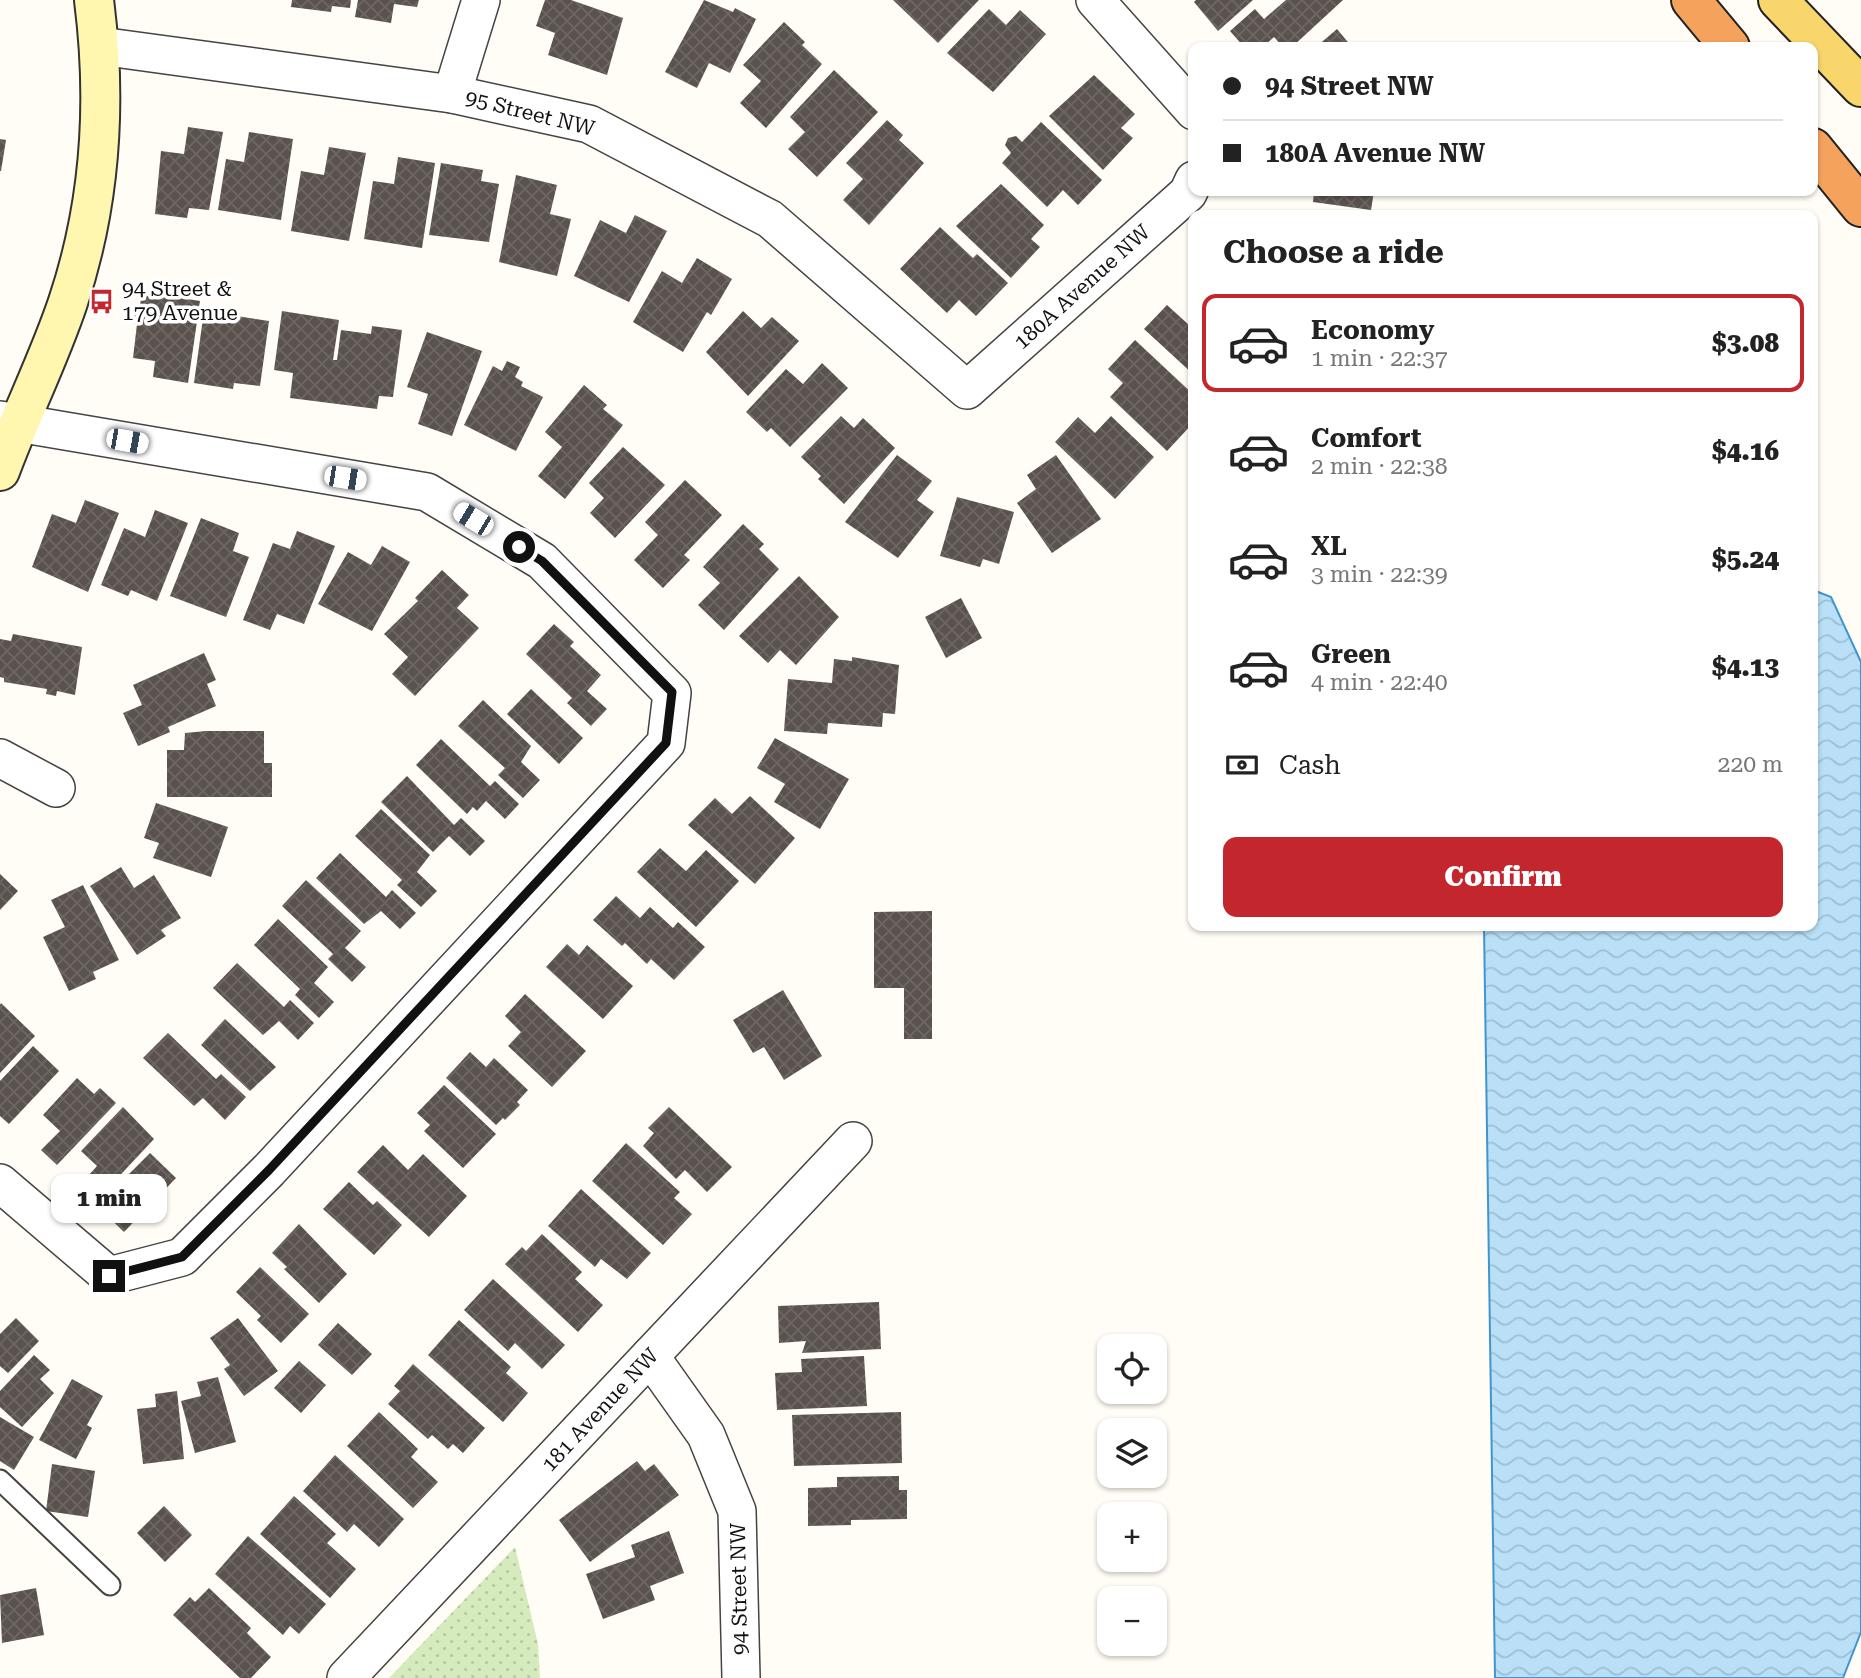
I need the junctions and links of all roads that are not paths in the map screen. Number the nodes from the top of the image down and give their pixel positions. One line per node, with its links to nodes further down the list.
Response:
1 (94, 0): 9 (street)
2 (481, 0): 11 (street)
3 (1095, 0): 12 (street)
4 (1691, 0): 6 (highway)
5 (1777, 0): 7 (main road)
6 (1726, 42)
7 (1818, 42)
8 (1818, 42): 10 (main road)
9 (100, 46): 11 (street, 95 Street NW); 17 (street)
10 (1861, 87)
11 (452, 94): 16 (street, 95 Street NW)
12 (1188, 104)
13 (1818, 154): 15 (highway)
14 (1188, 193): 16 (street, 180A Avenue NW)
15 (1861, 207)
16 (967, 390)
17 (9, 421): 18 (street); 22 (street)
18 (0, 471)
19 (0, 758): 20 (street)
20 (56, 788)
21 (853, 1141): 23 (street, 181 Avenue NW)
22 (0, 1183)
23 (650, 1356): 26 (street, 181 Avenue NW); 27 (street, 94 Street NW)
24 (0, 1480): 25 (lane)
25 (110, 1585)
26 (346, 1678)
27 (741, 1678)

